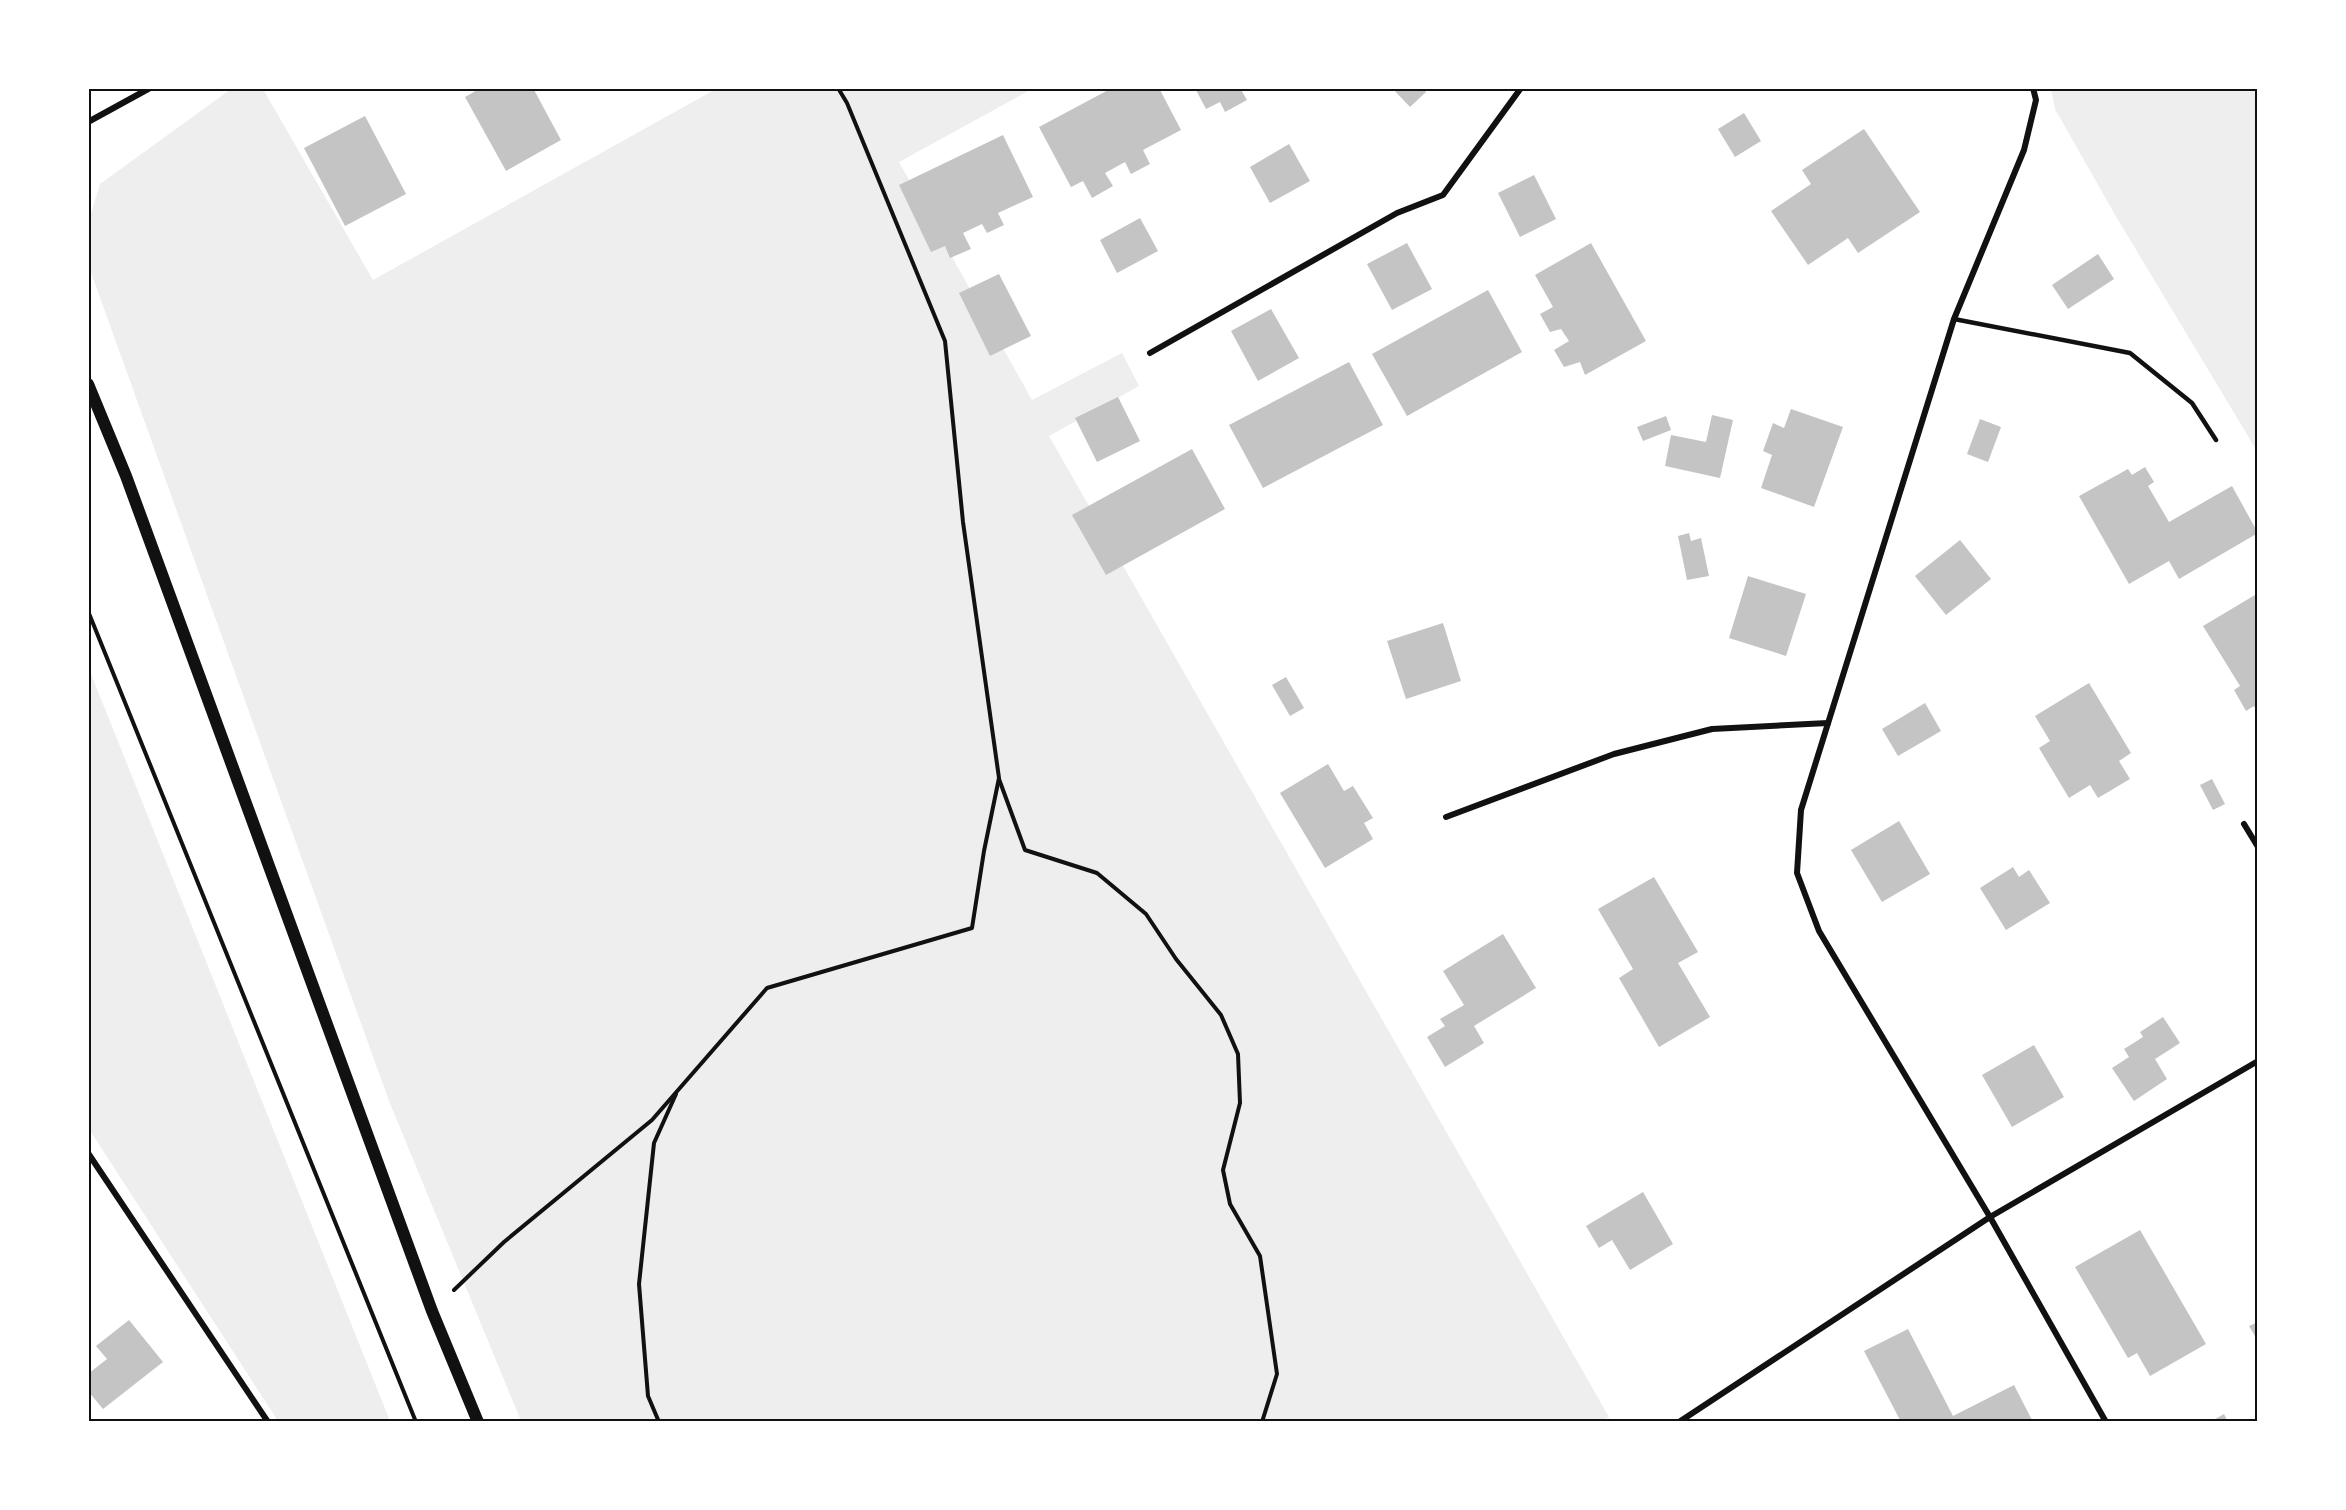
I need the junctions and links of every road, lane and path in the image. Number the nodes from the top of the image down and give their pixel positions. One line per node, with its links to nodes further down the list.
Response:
1 (150, 88): 5 (street)
2 (838, 88): 12 (path)
3 (1521, 88): 7 (street)
4 (2033, 88): 6 (street)
5 (88, 122)
6 (1954, 319): 9 (lane); 11 (street)
7 (1150, 353)
8 (88, 384): 20 (main road)
9 (2216, 440)
10 (88, 611): 22 (path)
11 (1828, 723): 13 (street); 19 (street)
12 (999, 778): 17 (path); 25 (path)
13 (1446, 817)
14 (2244, 824): 15 (street)
15 (2258, 847)
16 (2258, 1061): 19 (street)
17 (677, 1091): 20 (path); 24 (path)
18 (88, 1153): 21 (street)
19 (1990, 1217): 26 (street); 27 (street)
20 (432, 1311): 23 (main road)
21 (268, 1422)
22 (416, 1422)
23 (478, 1422)
24 (659, 1422)
25 (1262, 1422)
26 (1679, 1422)
27 (2106, 1422)

